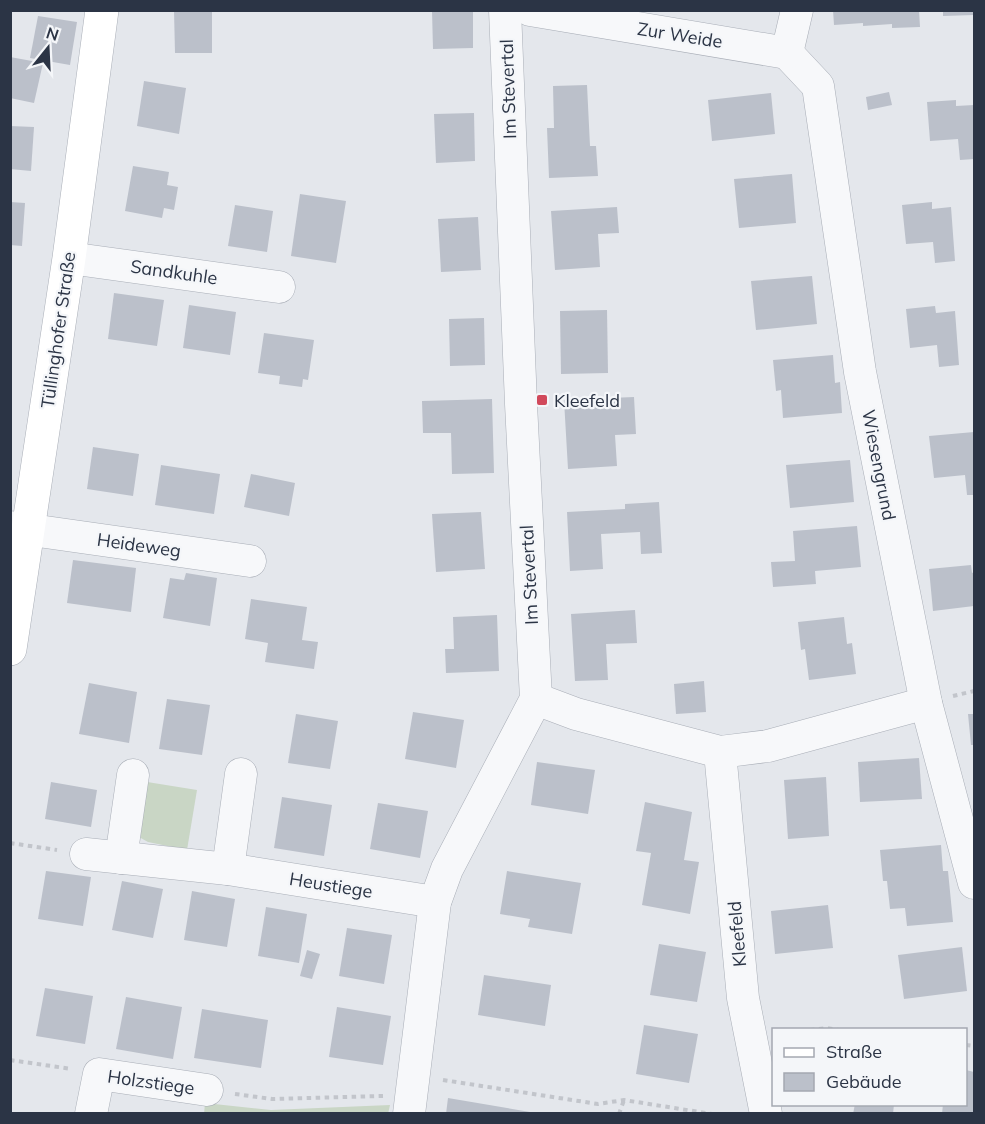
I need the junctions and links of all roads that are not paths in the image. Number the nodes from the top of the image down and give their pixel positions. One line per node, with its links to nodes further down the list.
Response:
1 (102, 10): 6 (main road, Tüllinghofer Straße)
2 (505, 10): 11 (street, Im Stevertal)
3 (530, 10): 5 (street, Zur Weide)
4 (797, 10): 5 (street)
5 (787, 53): 12 (street, Wiesengrund)
6 (69, 258): 7 (street, Sandkuhle); 8 (main road, Tüllinghofer Straße)
7 (279, 287)
8 (19, 529): 9 (street, Heideweg); 10 (main road, Tüllinghofer Straße)
9 (250, 561)
10 (10, 649)
11 (536, 699): 13 (street); 20 (street)
12 (926, 703): 13 (street); 19 (street, Wiesengrund)
13 (720, 752): 24 (street, Kleefeld)
14 (242, 774): 18 (street)
15 (133, 775): 17 (street)
16 (86, 854): 17 (street, Heustiege)
17 (121, 858): 18 (street, Heustiege)
18 (228, 869): 20 (street, Heustiege)
19 (975, 883)
20 (435, 902): 22 (street)
21 (207, 1090): 23 (street, Holzstiege)
22 (412, 1095)
23 (91, 1113)
24 (766, 1113)

